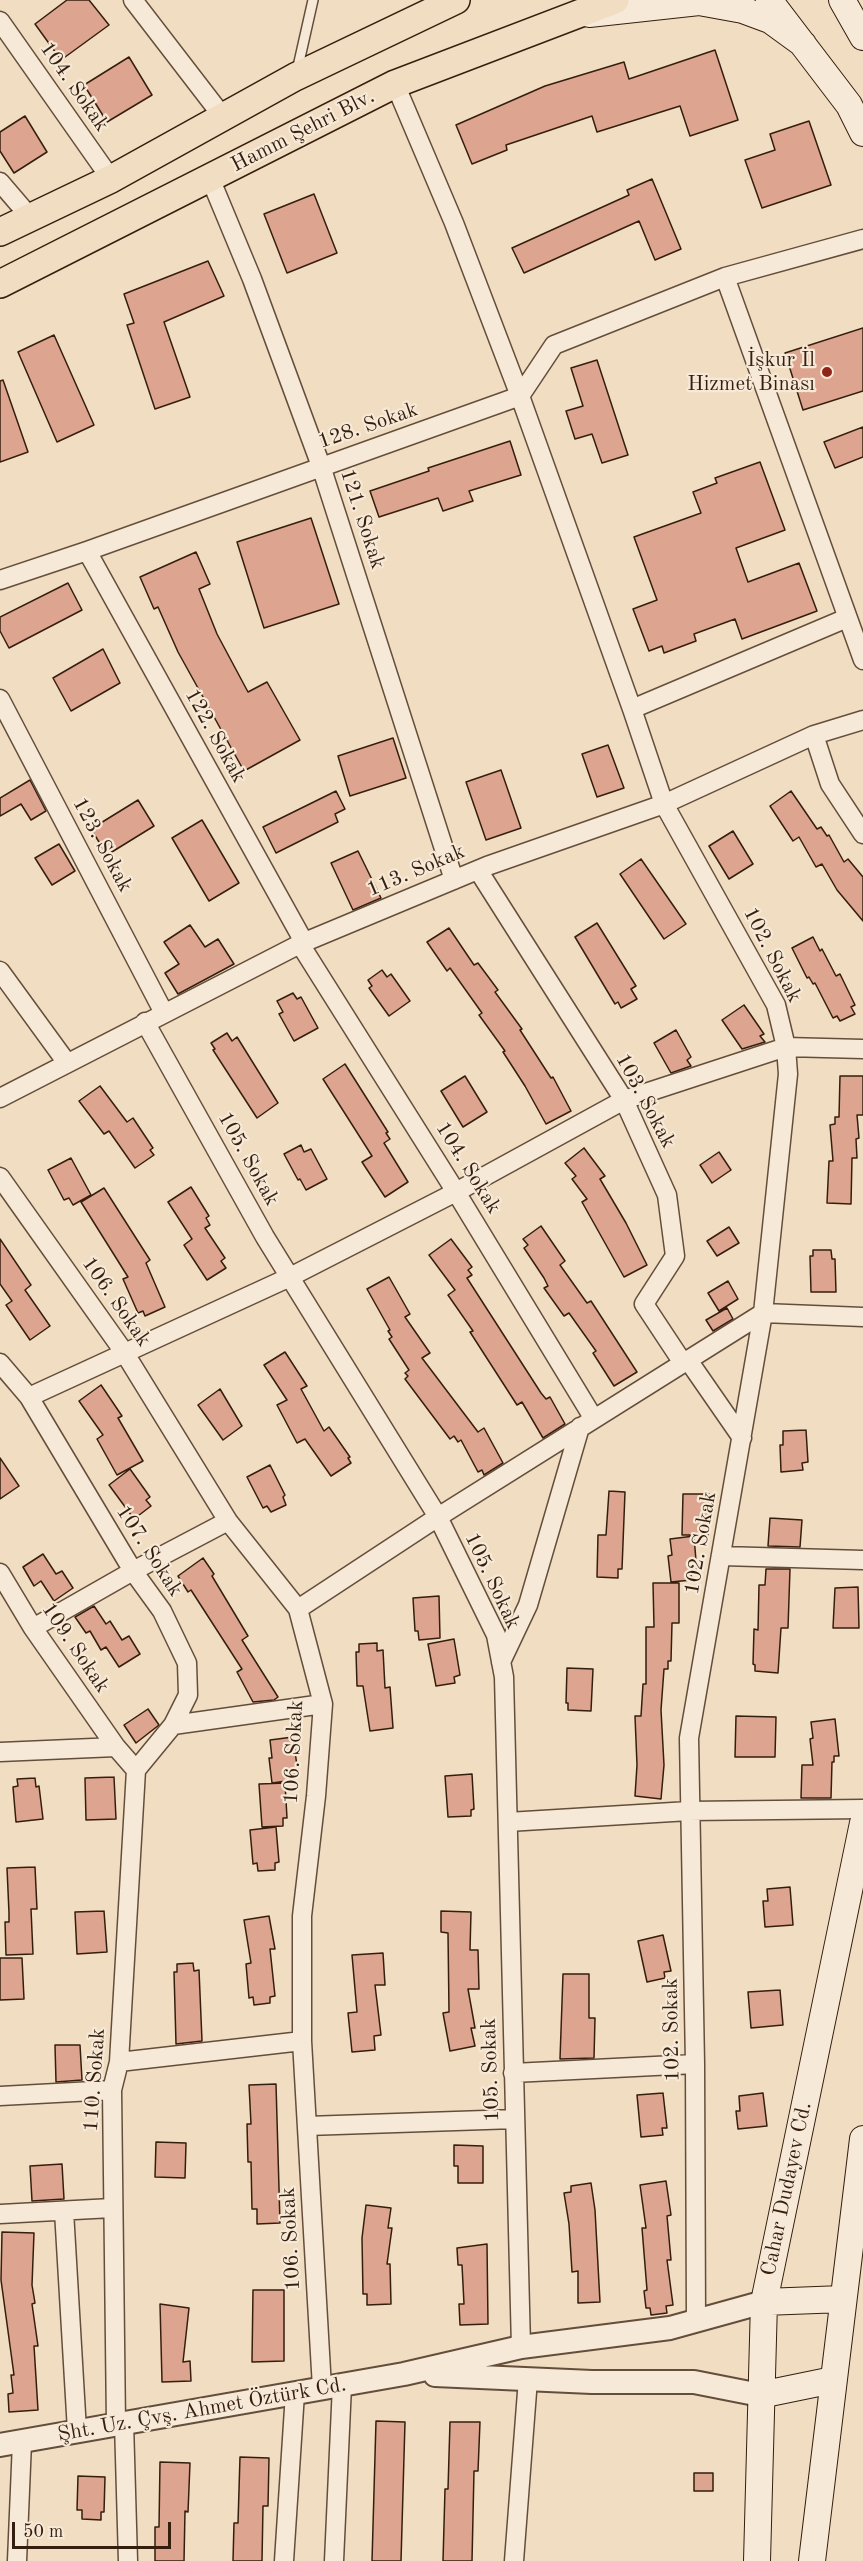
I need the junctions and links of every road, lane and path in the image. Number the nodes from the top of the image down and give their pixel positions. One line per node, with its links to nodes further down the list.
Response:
1 (133, 0): 13 (street)
2 (313, 0): 11 (lane)
3 (456, 0): 11 (main road)
4 (615, 0): 7 (main road, Hamm Şehri Blv.)
5 (769, 0): 10 (main road)
6 (842, 0): 9 (main road)
7 (577, 16): 10 (main road); 12 (main road, Hamm Şehri Blv.)
8 (0, 21): 16 (street, 104. Sokak)
9 (863, 37)
10 (803, 44): 14 (main road)
11 (295, 77): 13 (main road)
12 (395, 84): 15 (main road, Hamm Şehri Blv.); 23 (street, 102. Sokak)
13 (223, 117): 16 (main road)
14 (863, 134)
15 (210, 178): 22 (main road, Hamm Şehri Blv.); 24 (street, 121. Sokak)
16 (111, 179): 18 (main road)
17 (0, 182): 18 (street)
18 (30, 218): 19 (main road)
19 (0, 232)
20 (863, 239): 21 (street)
21 (725, 277): 23 (street); 27 (street)
22 (0, 284)
23 (520, 396): 24 (street, 128. Sokak); 30 (street, 102. Sokak)
24 (321, 466): 25 (street, 128. Sokak); 36 (street, 121. Sokak)
25 (87, 551): 26 (street, 128. Sokak); 37 (street, 122. Sokak)
26 (0, 580)
27 (846, 618): 28 (street); 30 (street)
28 (863, 660)
29 (0, 699): 39 (street, 123. Sokak)
30 (632, 709): 33 (street, 102. Sokak)
31 (863, 720): 32 (street, 113. Sokak)
32 (814, 735): 33 (street, 113. Sokak); 34 (street)
33 (664, 804): 35 (street, 113. Sokak); 41 (street, 102. Sokak)
34 (863, 834)
35 (478, 870): 36 (street, 113. Sokak); 45 (street, 103. Sokak)
36 (454, 880): 37 (street, 113. Sokak)
37 (302, 943): 39 (street, 113. Sokak); 47 (street, 104. Sokak)
38 (0, 971): 43 (street)
39 (164, 1013): 40 (street, 113. Sokak)
40 (145, 1022): 43 (street, 113. Sokak); 48 (street, 105. Sokak)
41 (786, 1047): 42 (street); 45 (street); 49 (street, 102. Sokak)
42 (863, 1049)
43 (67, 1063): 44 (street, 113. Sokak)
44 (0, 1098)
45 (624, 1100): 47 (street); 52 (street, 103. Sokak)
46 (0, 1177): 51 (street, 106. Sokak)
47 (456, 1192): 48 (street); 55 (street, 104. Sokak)
48 (290, 1277): 51 (street); 57 (street, 105. Sokak)
49 (763, 1313): 50 (street); 52 (street); 56 (street, 102. Sokak)
50 (863, 1317)
51 (124, 1352): 54 (street); 58 (street, 106. Sokak)
52 (686, 1361): 55 (street); 56 (street)
53 (0, 1363): 54 (street, 107. Sokak)
54 (29, 1397): 61 (street, 107. Sokak)
55 (587, 1423): 57 (street); 65 (street)
56 (742, 1438): 59 (street, 102. Sokak)
57 (438, 1517): 63 (street); 65 (street, 105. Sokak)
58 (228, 1521): 61 (street); 63 (street, 106. Sokak)
59 (722, 1556): 60 (street); 72 (street, 102. Sokak)
60 (863, 1560)
61 (133, 1571): 64 (street); 67 (street, 107. Sokak)
62 (0, 1573): 64 (street, 109. Sokak)
63 (298, 1609): 66 (street, 106. Sokak)
64 (33, 1628): 68 (street, 109. Sokak)
65 (501, 1662): 73 (street, 105. Sokak)
66 (323, 1704): 67 (street); 75 (street, 106. Sokak)
67 (172, 1725): 70 (street, 107. Sokak)
68 (116, 1747): 69 (street); 70 (street)
69 (0, 1752)
70 (136, 1770): 76 (street, 110. Sokak)
71 (863, 1809): 72 (street)
72 (689, 1811): 73 (street); 77 (street, 102. Sokak)
73 (508, 1822): 78 (street, 105. Sokak)
74 (863, 1822): 88 (main road, Cahar Dudayev Cd.)
75 (302, 2041): 76 (street); 82 (street, 106. Sokak)
76 (119, 2062): 79 (street, 110. Sokak)
77 (695, 2064): 78 (street); 89 (street, 102. Sokak)
78 (513, 2073): 81 (street, 105. Sokak)
79 (112, 2090): 80 (street); 84 (street, 110. Sokak)
80 (0, 2096)
81 (515, 2119): 82 (street); 90 (street, 105. Sokak)
82 (308, 2126): 94 (street, 106. Sokak)
83 (863, 2139): 87 (main road)
84 (112, 2208): 85 (street); 97 (street, 110. Sokak)
85 (64, 2211): 86 (street); 98 (street)
86 (0, 2214)
87 (843, 2300): 88 (main road); 93 (main road)
88 (764, 2302): 89 (street, Şht. Uz. Çvş. Ahmet Öztürk Cd.); 96 (main road, Cahar Dudayev Cd.)
89 (696, 2322): 90 (street, Şht. Uz. Çvş. Ahmet Öztürk Cd.)
90 (521, 2347): 91 (street, Şht. Uz. Çvş. Ahmet Öztürk Cd.)
91 (404, 2374): 92 (street, Şht. Uz. Çvş. Ahmet Öztürk Cd.); 94 (street, Şht. Uz. Çvş. Ahmet Öztürk Cd.)
92 (528, 2379): 96 (street, Şht. Uz. Çvş. Ahmet Öztürk Cd.); 104 (street)
93 (833, 2380): 96 (main road); 106 (main road)
94 (332, 2386): 95 (street, Şht. Uz. Çvş. Ahmet Öztürk Cd.); 103 (street, 106. Sokak)
95 (295, 2393): 97 (street, Şht. Uz. Çvş. Ahmet Öztürk Cd.); 102 (street)
96 (760, 2395): 105 (main road, Cahar Dudayev Cd.)
97 (120, 2424): 98 (street, Şht. Uz. Çvş. Ahmet Öztürk Cd.); 101 (street, 110. Sokak)
98 (77, 2432): 99 (street, Şht. Uz. Çvş. Ahmet Öztürk Cd.)
99 (11, 2444): 100 (street)
100 (17, 2561)
101 (128, 2561)
102 (284, 2561)
103 (333, 2561)
104 (514, 2561)
105 (757, 2561)
106 (812, 2561)

